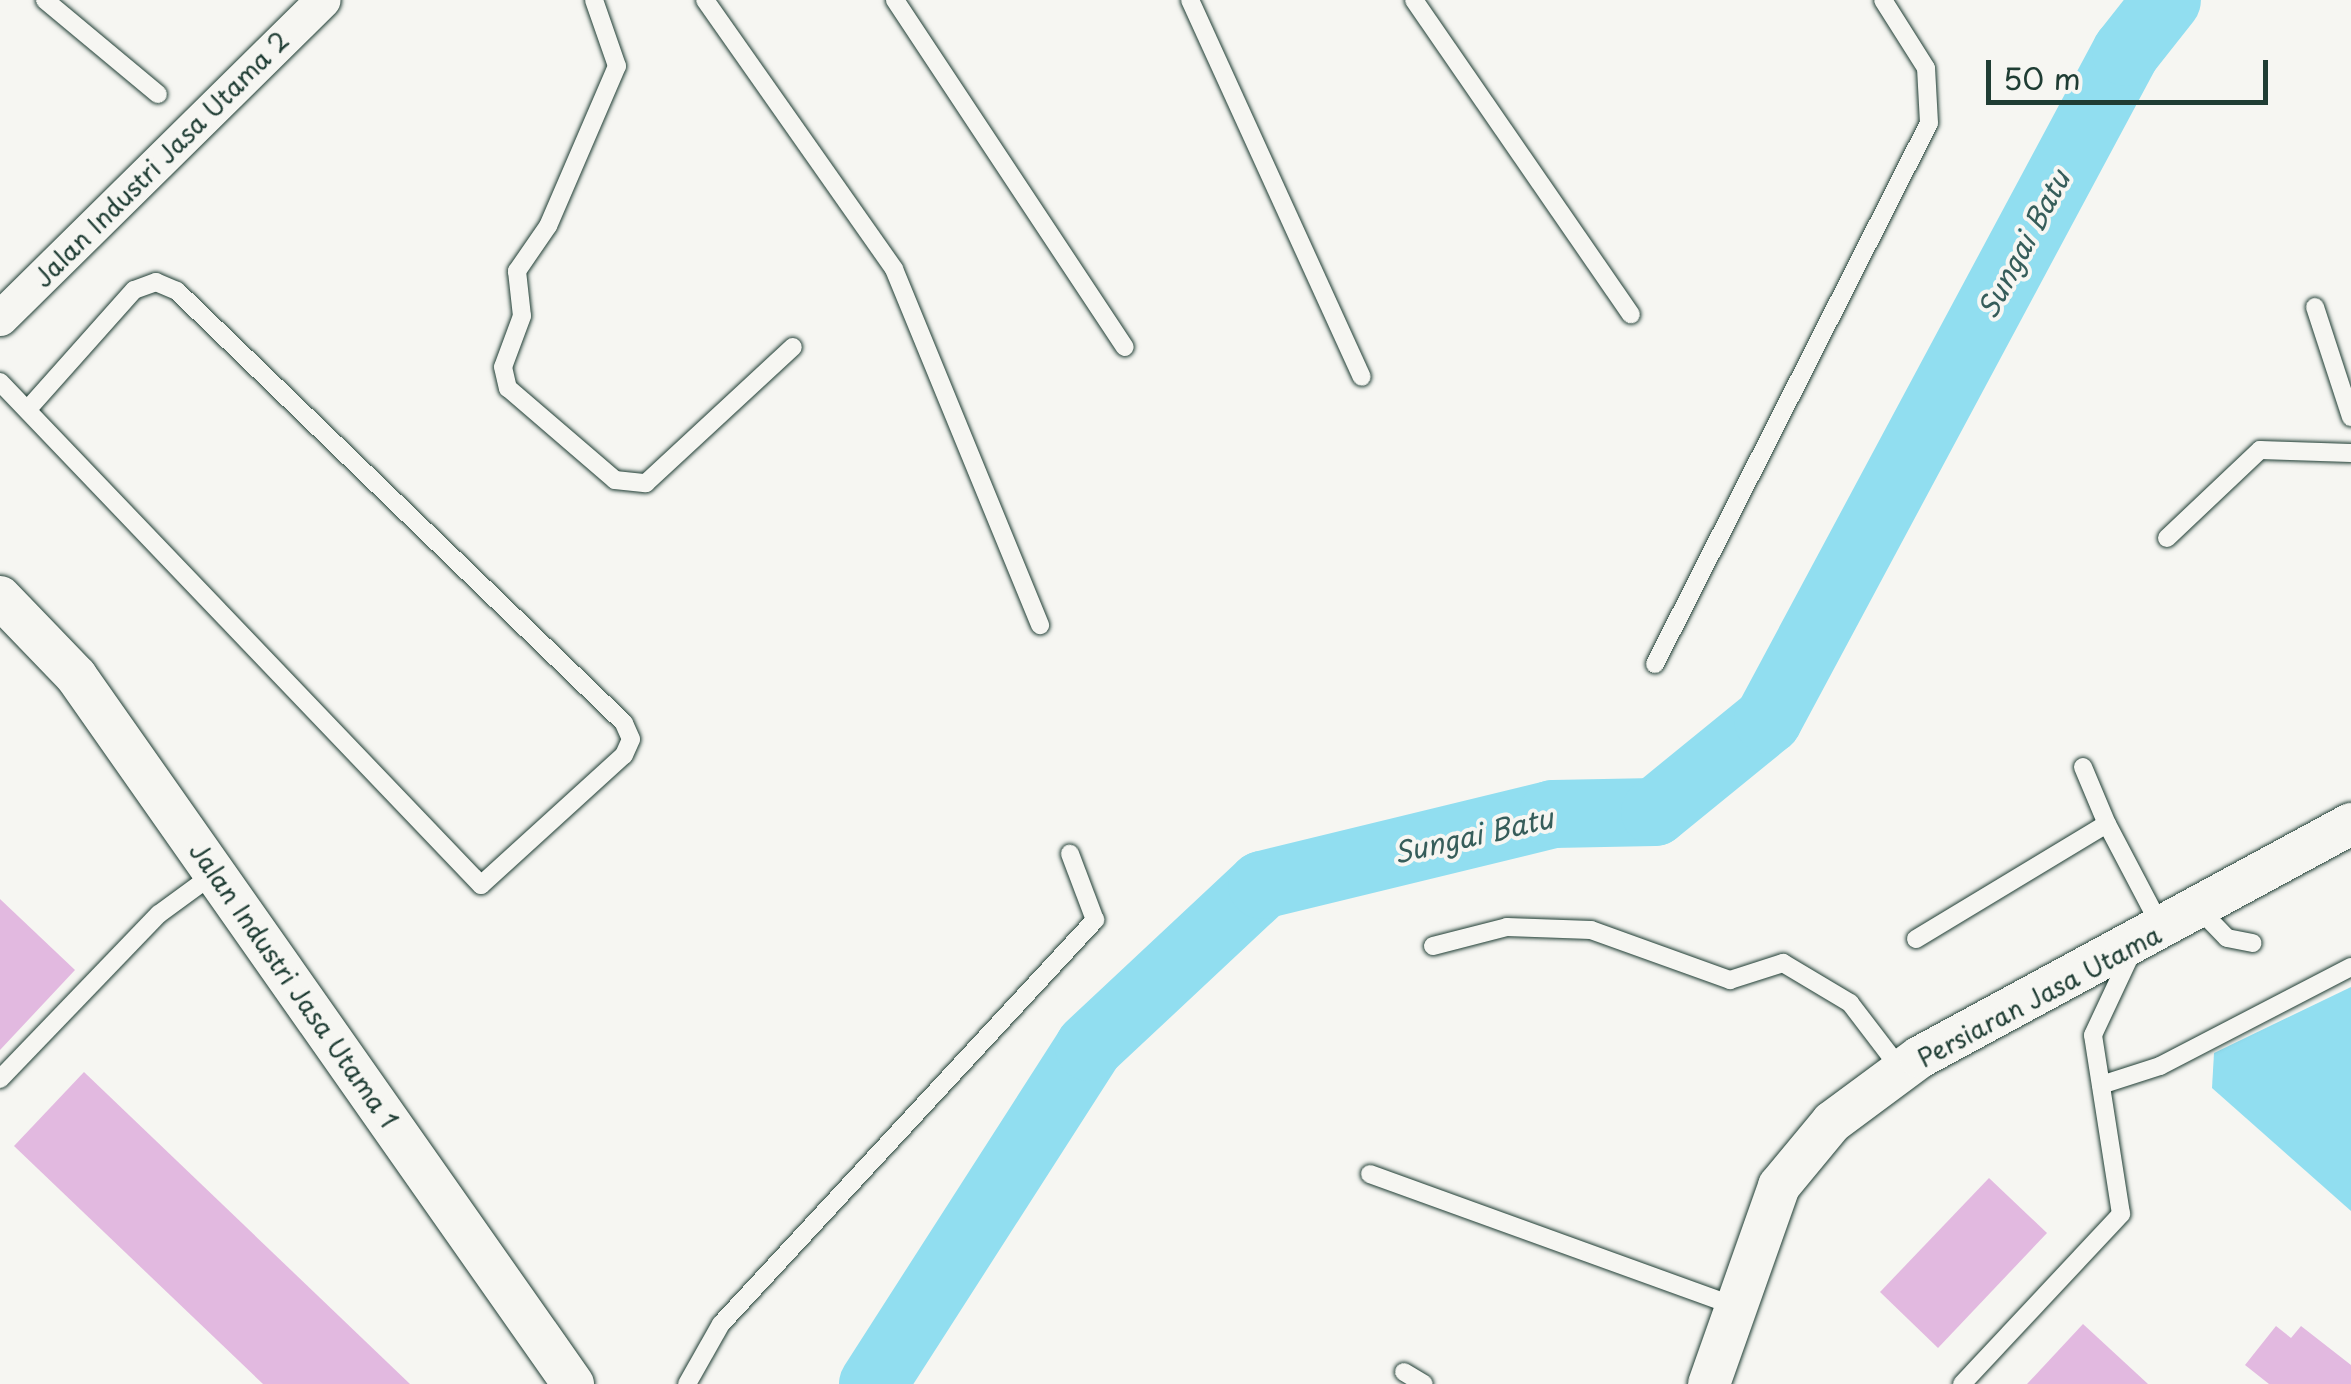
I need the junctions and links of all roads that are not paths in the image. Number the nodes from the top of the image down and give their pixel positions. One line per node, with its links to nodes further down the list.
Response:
1 (45, 0): 9 (lane)
2 (322, 0): 12 (street, Jalan Industri Jasa Utama 2)
3 (594, 0): 13 (lane)
4 (705, 0): 22 (lane)
5 (896, 0): 14 (lane)
6 (1190, 0): 15 (lane)
7 (1414, 0): 11 (lane)
8 (1883, 0): 23 (lane)
9 (158, 94)
10 (2316, 307): 18 (lane)
11 (1631, 314)
12 (0, 318)
13 (793, 346)
14 (1125, 347)
15 (1362, 378)
16 (0, 382): 17 (lane)
17 (28, 410): 17 (lane)
18 (2351, 416)
19 (2351, 453): 20 (lane)
20 (2166, 538)
21 (0, 597): 28 (street, Jalan Industri Jasa Utama 1)
22 (1040, 625)
23 (1655, 664)
24 (2083, 766): 25 (lane)
25 (2108, 824): 29 (lane); 30 (lane)
26 (2351, 824): 29 (street, Persiaran Jasa Utama)
27 (1070, 854): 41 (lane)
28 (216, 872): 35 (lane); 40 (street, Jalan Industri Jasa Utama 1)
29 (2167, 927): 31 (lane); 34 (street, Persiaran Jasa Utama); 36 (lane)
30 (1916, 939)
31 (2252, 942)
32 (1433, 946): 34 (lane)
33 (2351, 967): 36 (lane)
34 (1902, 1071): 38 (street, Persiaran Jasa Utama)
35 (0, 1079)
36 (2101, 1085): 44 (lane)
37 (1370, 1174): 38 (lane)
38 (1732, 1306): 43 (street, Persiaran Jasa Utama)
39 (1404, 1372): 42 (lane)
40 (573, 1384)
41 (686, 1384)
42 (1424, 1384)
43 (1709, 1384)
44 (1962, 1384)

